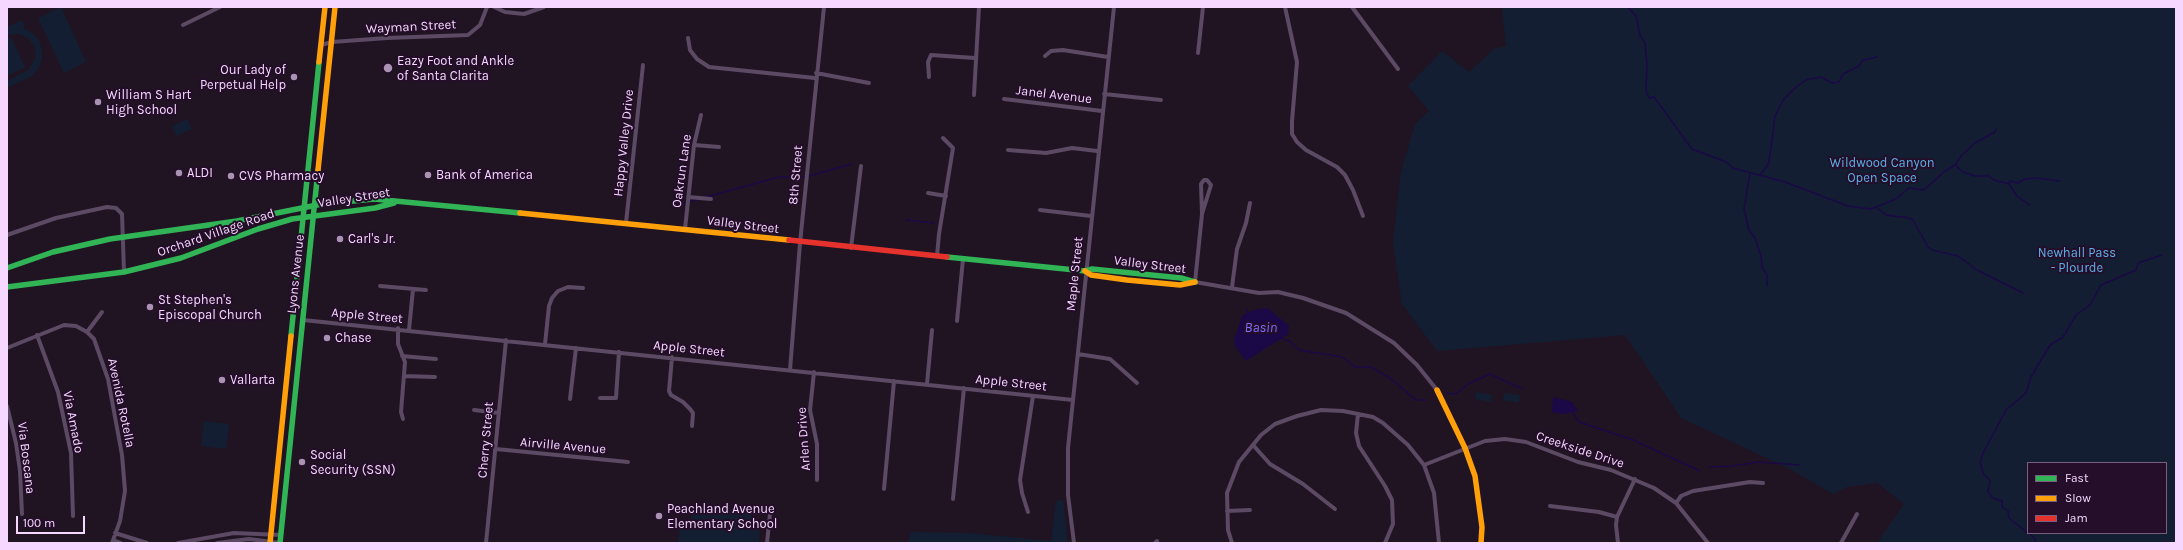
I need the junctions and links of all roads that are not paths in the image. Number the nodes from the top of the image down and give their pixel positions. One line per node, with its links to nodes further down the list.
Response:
1 (220, 7): 13 (street)
2 (325, 7): 16 (main road, Lyons Avenue)
3 (335, 7): 15 (main road, Lyons Avenue)
4 (487, 7): 15 (street, Wayman Street)
5 (494, 7): 6 (street)
6 (544, 7)
7 (824, 7): 23 (street, 8th Street)
8 (978, 7): 20 (street)
9 (1114, 7): 19 (street, Maple Street)
10 (1203, 7): 17 (street)
11 (1285, 7): 50 (street)
12 (1352, 7): 22 (street)
13 (183, 25)
14 (688, 38): 23 (street)
15 (332, 42): 16 (street, Wayman Street); 44 (main road, Lyons Avenue)
16 (321, 45): 45 (main road, Lyons Avenue)
17 (1198, 53)
18 (1045, 56): 19 (street)
19 (1108, 57): 26 (street, Maple Street)
20 (975, 58): 24 (street); 27 (street)
21 (643, 65): 52 (street, Happy Valley Drive)
22 (1398, 69)
23 (816, 75): 25 (street); 56 (street, 8th Street)
24 (928, 77)
25 (869, 83)
26 (1104, 94): 29 (street); 30 (street, Maple Street)
27 (974, 95)
28 (1004, 99): 30 (street, Janel Avenue)
29 (1161, 100)
30 (1102, 111): 36 (street, Maple Street)
31 (702, 115): 33 (street, Oakrun Lane)
32 (942, 138): 39 (street)
33 (694, 145): 34 (street); 40 (street, Oakrun Lane)
34 (719, 147)
35 (1008, 150): 36 (street)
36 (1097, 151): 49 (street, Maple Street)
37 (861, 166): 57 (street)
38 (928, 193): 39 (street)
39 (946, 196): 58 (street)
40 (688, 197): 41 (street); 53 (street, Oakrun Lane)
41 (711, 199)
42 (398, 202): 44 (main road, Valley Street); 48 (main road, Valley Street); 52 (main road, Valley Street)
43 (1250, 203): 66 (street)
44 (314, 206): 45 (main road, Orchard Village Road); 48 (main road, Lyons Avenue)
45 (304, 208): 51 (main road, Lyons Avenue); 55 (main road, Orchard Village Road)
46 (1040, 210): 49 (street)
47 (1202, 214): 47 (street); 63 (street)
48 (313, 216): 51 (main road, Orchard Village Road); 71 (main road, Lyons Avenue)
49 (1091, 216): 61 (street, Maple Street)
50 (1363, 216)
51 (303, 218): 62 (main road, Orchard Village Road); 94 (main road, Lyons Avenue)
52 (626, 223): 53 (main road, Valley Street)
53 (685, 229): 56 (main road, Valley Street)
54 (7, 235): 55 (street)
55 (122, 238): 60 (main road, Orchard Village Road); 62 (street)
56 (800, 243): 57 (main road, Valley Street); 87 (street, 8th Street)
57 (851, 248): 58 (main road, Valley Street)
58 (937, 256): 59 (main road, Valley Street)
59 (964, 259): 61 (main road, Valley Street); 72 (street)
60 (7, 268)
61 (1085, 271): 63 (main road, Valley Street); 83 (street, Maple Street)
62 (124, 272): 65 (main road, Orchard Village Road)
63 (1195, 282): 66 (street)
64 (380, 286): 68 (street)
65 (7, 287)
66 (1232, 287): 96 (street)
67 (583, 288): 79 (street)
68 (413, 289): 69 (street); 74 (street)
69 (426, 290)
70 (102, 312): 76 (street)
71 (303, 320): 73 (street, Apple Street); 97 (main road, Lyons Avenue)
72 (957, 321)
73 (398, 328): 74 (street, Apple Street); 84 (street)
74 (409, 330): 78 (street, Apple Street)
75 (932, 330): 93 (street)
76 (87, 332): 77 (street); 129 (street, Avenida Rotella)
77 (37, 335): 80 (street); 127 (street, Via Amado)
78 (506, 340): 79 (street, Apple Street); 104 (street, Cherry Street)
79 (545, 344): 81 (street, Apple Street)
80 (7, 348)
81 (576, 348): 82 (street, Apple Street); 100 (street)
82 (619, 352): 85 (street, Apple Street); 99 (street)
83 (1078, 354): 92 (street); 101 (street, Maple Street)
84 (402, 356): 86 (street); 89 (street)
85 (672, 357): 87 (street, Apple Street); 107 (street)
86 (436, 359)
87 (790, 370): 88 (street, Apple Street)
88 (814, 372): 91 (street, Apple Street); 114 (street, Arlen Drive)
89 (404, 376): 90 (street); 106 (street)
90 (435, 377)
91 (894, 381): 93 (street, Apple Street); 116 (street)
92 (1137, 383)
93 (927, 384): 95 (street, Apple Street)
94 (286, 388): 97 (main road); 130 (main road, Lyons Avenue)
95 (964, 388): 98 (street, Apple Street); 117 (street)
96 (1437, 390): 109 (main road)
97 (296, 393): 131 (main road, Lyons Avenue)
98 (1034, 396): 101 (street, Apple Street); 123 (street)
99 (600, 398)
100 (570, 399)
101 (1073, 400): 141 (street, Maple Street)
102 (7, 406): 124 (street, Via Boscana)
103 (474, 410): 104 (street)
104 (499, 413): 110 (street, Cherry Street)
105 (1358, 414): 108 (street); 112 (street); 143 (street)
106 (403, 419)
107 (692, 426)
108 (1253, 445): 120 (street); 121 (street)
109 (1465, 448): 112 (street, Creekside Drive); 113 (street, Creekside Drive); 145 (main road)
110 (496, 449): 111 (street, Airville Avenue); 139 (street, Cherry Street)
111 (628, 462)
112 (1424, 465): 144 (street)
113 (1635, 479): 118 (street, Creekside Drive); 128 (street)
114 (817, 480)
115 (1763, 483): 118 (street)
116 (884, 489)
117 (953, 499)
118 (1676, 503): 147 (street, Creekside Drive)
119 (1550, 506): 128 (street)
120 (1334, 509)
121 (1227, 510): 122 (street); 142 (street)
122 (1250, 510)
123 (1028, 512)
124 (22, 514)
125 (770, 514): 140 (street)
126 (1857, 514): 148 (street)
127 (73, 516)
128 (1617, 517): 146 (street)
129 (115, 533): 132 (street, Avenida Rotella); 135 (street)
130 (271, 534): 131 (street); 133 (main road, Lyons Avenue); 136 (street)
131 (281, 535): 138 (main road, Lyons Avenue)
132 (112, 542): 134 (street)
133 (270, 542): 137 (street); 138 (street)
134 (121, 543)
135 (147, 543)
136 (178, 543)
137 (217, 543)
138 (280, 543)
139 (486, 543)
140 (767, 543)
141 (1074, 543)
142 (1232, 543)
143 (1385, 543)
144 (1439, 543)
145 (1481, 543)
146 (1618, 543)
147 (1708, 543)
148 (1841, 543)

